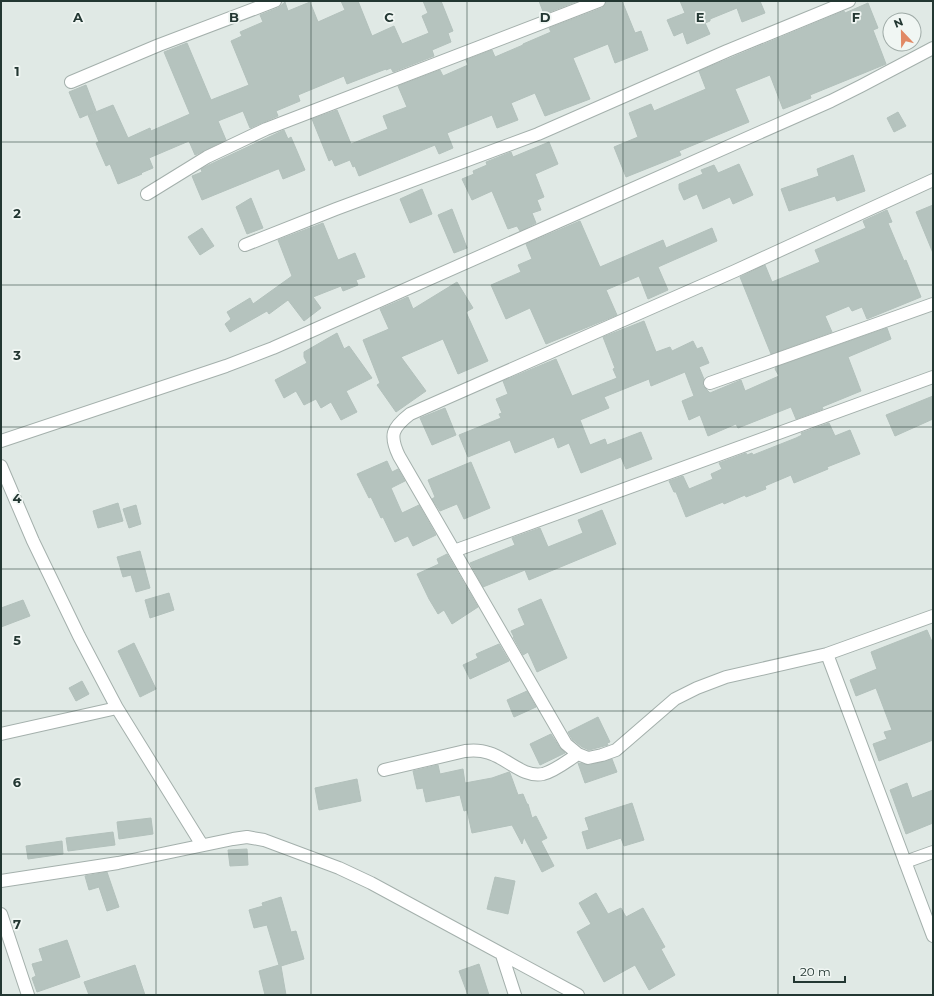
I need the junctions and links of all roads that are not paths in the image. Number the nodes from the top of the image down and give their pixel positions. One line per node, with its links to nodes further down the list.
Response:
1 (275, 1): 5 (street)
2 (598, 1): 7 (street)
3 (849, 1): 8 (street)
4 (933, 48): 12 (street)
5 (71, 82)
6 (933, 180): 14 (street)
7 (147, 194)
8 (245, 246)
9 (933, 304): 11 (street)
10 (933, 377): 14 (street)
11 (710, 383)
12 (1, 441)
13 (1, 466): 17 (street)
14 (454, 551): 19 (street)
15 (932, 619): 16 (street)
16 (826, 654): 19 (street); 23 (street)
17 (117, 708): 18 (street); 21 (street)
18 (1, 734)
19 (578, 754): 20 (street)
20 (384, 770)
21 (202, 845): 24 (street); 27 (street)
22 (933, 852): 23 (street)
23 (905, 862): 26 (street)
24 (1, 881)
25 (1, 914): 28 (street)
26 (933, 936)
27 (502, 955): 29 (street); 30 (street)
28 (28, 995)
29 (515, 995)
30 (578, 995)

